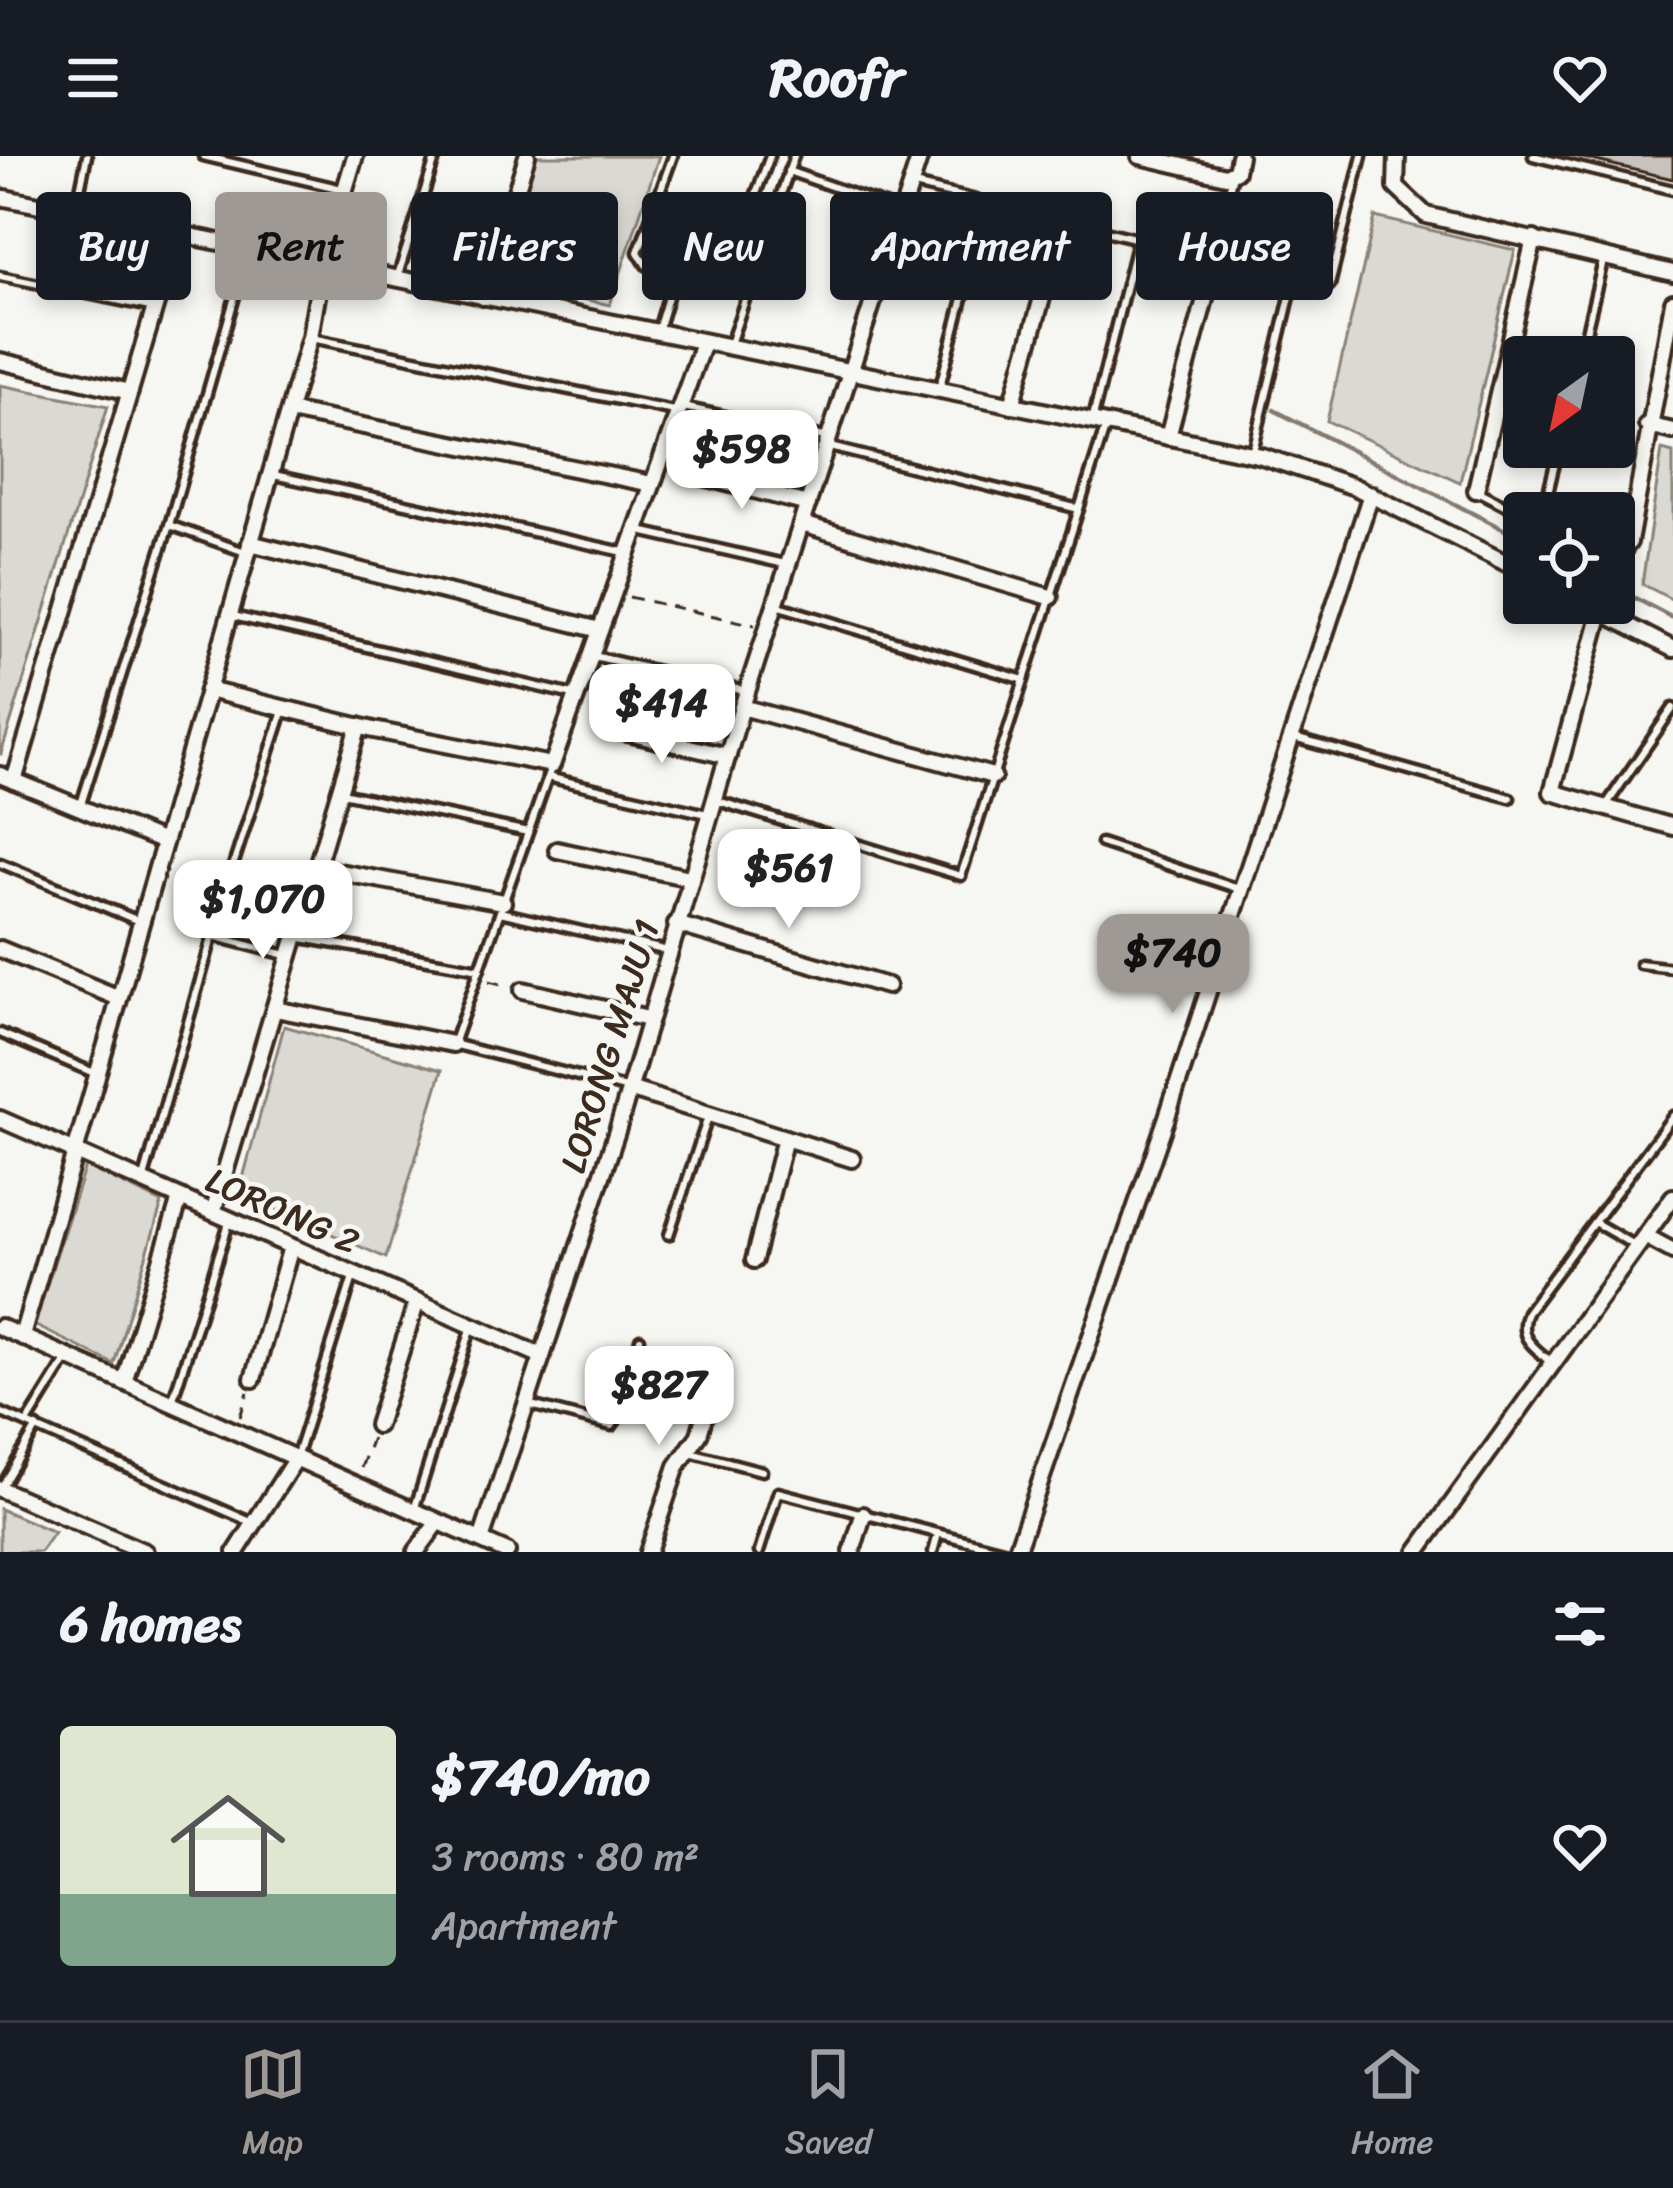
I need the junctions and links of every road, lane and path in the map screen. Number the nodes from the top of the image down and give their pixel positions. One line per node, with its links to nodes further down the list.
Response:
1 (87, 156): 20 (lane)
2 (202, 156): 18 (lane)
3 (356, 156): 18 (street)
4 (436, 156): 36 (lane)
5 (527, 156): 21 (street)
6 (673, 156): 22 (lane)
7 (770, 156): 23 (lane)
8 (794, 156): 15 (lane)
9 (920, 156): 17 (street, LORONG MAJU 1)
10 (1140, 156): 16 (street)
11 (1239, 156): 16 (street)
12 (1361, 156): 37 (lane)
13 (1397, 156): 30 (street)
14 (1533, 156): 19 (lane)
15 (788, 172): 24 (lane); 55 (lane)
16 (1233, 174): 27 (lane)
17 (911, 184): 25 (street, LORONG MAJU 1); 26 (lane)
18 (346, 190)
19 (1673, 190)
20 (79, 192)
21 (516, 192)
22 (660, 192)
23 (757, 192)
24 (846, 192)
25 (908, 192)
26 (943, 192)
27 (1229, 192)
28 (0, 197): 29 (street)
29 (36, 204)
30 (1534, 239): 32 (street); 73 (street)
31 (1136, 246): 64 (lane)
32 (1604, 257): 33 (street); 52 (lane)
33 (1673, 273)
34 (0, 276): 50 (lane)
35 (387, 276): 36 (street)
36 (398, 278): 38 (street)
37 (1333, 280)
38 (411, 281)
39 (157, 300): 50 (street)
40 (234, 300): 80 (lane)
41 (316, 300): 53 (street)
42 (501, 300): 51 (street)
43 (667, 300): 51 (lane)
44 (873, 300): 58 (street, LORONG MAJU 1)
45 (963, 300): 59 (lane)
46 (1041, 300): 61 (street)
47 (1204, 300): 67 (street)
48 (1289, 300): 69 (lane)
49 (1673, 302): 56 (street)
50 (155, 308): 60 (street)
51 (658, 334): 54 (street)
52 (1585, 336)
53 (310, 338): 62 (lane); 63 (street)
54 (703, 343): 55 (street); 62 (street)
55 (729, 348): 58 (street)
56 (1669, 348): 65 (street)
57 (0, 361): 60 (street)
58 (850, 372): 59 (street); 68 (street, LORONG MAJU 1)
59 (939, 390): 61 (street)
60 (130, 392): 109 (street)
61 (1012, 405): 64 (street)
62 (679, 409): 68 (lane); 72 (street)
63 (289, 411): 71 (street); 72 (street)
64 (1099, 423): 67 (street); 78 (lane)
65 (1647, 425): 66 (street); 75 (street)
66 (1673, 431)
67 (1168, 437): 69 (street)
68 (828, 442): 76 (street, LORONG MAJU 1); 78 (lane)
69 (1252, 454): 74 (street)
70 (688, 473): 76 (street)
71 (270, 475): 82 (street); 83 (lane)
72 (652, 484): 81 (street)
73 (1476, 490): 77 (lane)
74 (1371, 494): 84 (street); 105 (street)
75 (1635, 503)
76 (808, 504): 79 (street, LORONG MAJU 1)
77 (1503, 504)
78 (1078, 509): 87 (lane)
79 (802, 524): 85 (street, LORONG MAJU 1); 87 (street)
80 (169, 526): 82 (lane); 114 (lane)
81 (636, 530): 83 (street); 85 (lane)
82 (249, 548): 89 (street); 93 (street)
83 (628, 553): 86 (street)
84 (1503, 561)
85 (788, 565): 88 (street, LORONG MAJU 1)
86 (613, 593): 92 (path); 93 (street)
87 (1050, 597): 96 (lane)
88 (776, 605): 92 (street, LORONG MAJU 1); 96 (lane)
89 (230, 615): 97 (street); 99 (lane)
90 (1598, 624): 113 (street)
91 (1624, 624): 94 (street)
92 (768, 628): 98 (street, LORONG MAJU 1)
93 (600, 630): 95 (street)
94 (1673, 649)
95 (591, 656): 98 (lane); 99 (street)
96 (1024, 680): 108 (lane)
97 (208, 689): 101 (street); 117 (street)
98 (748, 692): 100 (street, LORONG MAJU 1)
99 (576, 695): 107 (street)
100 (742, 707): 106 (street, LORONG MAJU 1); 108 (street)
101 (284, 708): 103 (street); 127 (lane)
102 (1673, 708): 113 (lane)
103 (358, 727): 107 (street); 110 (street)
104 (606, 728): 106 (street)
105 (1290, 737): 111 (lane); 123 (street)
106 (728, 755): 112 (street, LORONG MAJU 1)
107 (549, 771): 112 (lane); 116 (lane)
108 (993, 776): 112 (lane)
109 (7, 778): 114 (street)
110 (339, 792): 116 (lane); 121 (street)
111 (1510, 798)
112 (712, 807): 122 (street, LORONG MAJU 1)
113 (1605, 807): 115 (street)
114 (80, 808): 117 (street)
115 (1673, 827)
116 (528, 832): 124 (lane)
117 (164, 842): 125 (street)
118 (1101, 842): 123 (lane)
119 (557, 850): 122 (street)
120 (0, 862): 125 (lane)
121 (316, 868): 124 (street); 128 (street)
122 (690, 878): 126 (street, LORONG MAJU 1)
123 (1240, 889): 200 (street)
124 (501, 908): 130 (lane); 133 (lane)
125 (141, 922): 138 (street)
126 (676, 924): 130 (street, LORONG MAJU 1); 136 (street)
127 (213, 936): 131 (lane); 151 (lane)
128 (296, 937): 131 (street); 133 (lane)
129 (0, 950): 138 (street)
130 (668, 951): 140 (street, LORONG MAJU 1)
131 (290, 956): 139 (street)
132 (1640, 964): 134 (lane)
133 (480, 968): 135 (lane)
134 (1673, 968)
135 (476, 978): 137 (path); 142 (lane)
136 (887, 986)
137 (523, 990): 140 (street)
138 (119, 998): 143 (street)
139 (274, 1009): 142 (street); 154 (street)
140 (648, 1019): 144 (street, LORONG MAJU 1)
141 (0, 1033): 143 (lane)
142 (454, 1043): 144 (lane)
143 (97, 1075): 149 (street)
144 (628, 1089): 145 (street); 168 (street, LORONG MAJU 1)
145 (709, 1114): 148 (street); 157 (lane)
146 (1673, 1116): 156 (lane)
147 (1, 1124): 149 (street, LORONG 2)
148 (785, 1138): 150 (street); 161 (street)
149 (75, 1151): 151 (street, LORONG 2); 166 (street)
150 (852, 1159)
151 (143, 1181): 153 (street, LORONG 2)
152 (1673, 1197): 158 (street)
153 (180, 1198): 154 (street, LORONG 2); 173 (street)
154 (213, 1212): 155 (street, LORONG 2)
155 (230, 1220): 159 (street, LORONG 2); 174 (lane)
156 (1594, 1222): 158 (lane); 171 (lane)
157 (669, 1235)
158 (1641, 1242): 160 (street); 171 (street)
159 (291, 1247): 162 (street, LORONG 2); 172 (street)
160 (1673, 1251)
161 (754, 1260)
162 (354, 1274): 163 (street, LORONG 2); 182 (lane)
163 (417, 1301): 164 (street, LORONG 2); 178 (street)
164 (472, 1326): 168 (street, LORONG 2); 186 (lane)
165 (0, 1327): 166 (street)
166 (22, 1336): 169 (street)
167 (640, 1339): 175 (lane)
168 (542, 1356): 175 (street, LORONG MAJU 1)
169 (68, 1357): 173 (street); 177 (lane)
170 (720, 1361): 181 (street)
171 (1553, 1364): 201 (street)
172 (253, 1379): 180 (path)
173 (124, 1382): 174 (street)
174 (172, 1403): 180 (street)
175 (527, 1403): 191 (street, LORONG MAJU 1)
176 (0, 1412): 177 (lane)
177 (27, 1423): 179 (lane)
178 (377, 1425): 184 (path)
179 (37, 1427): 185 (lane); 189 (lane)
180 (234, 1432): 182 (street)
181 (688, 1451): 183 (lane); 196 (street)
182 (296, 1458): 184 (street); 189 (street)
183 (762, 1472)
184 (355, 1485): 186 (street)
185 (0, 1489): 192 (street)
186 (413, 1510): 188 (street)
187 (863, 1516): 190 (lane); 197 (lane); 198 (street)
188 (438, 1522): 191 (street); 194 (street)
189 (256, 1524): 193 (street)
190 (938, 1534): 199 (lane); 200 (lane)
191 (481, 1540): 195 (street)
192 (142, 1551)
193 (236, 1552)
194 (416, 1552)
195 (507, 1552)
196 (648, 1552)
197 (759, 1552)
198 (852, 1552)
199 (933, 1552)
200 (1014, 1552)
201 (1417, 1552)

